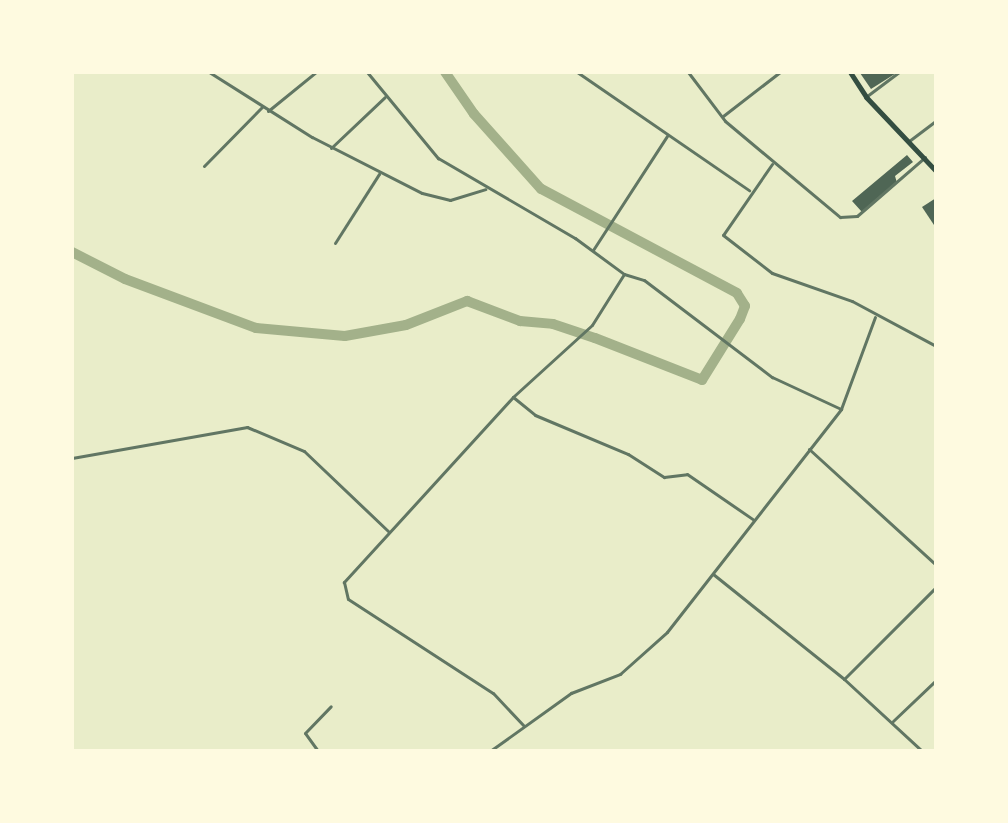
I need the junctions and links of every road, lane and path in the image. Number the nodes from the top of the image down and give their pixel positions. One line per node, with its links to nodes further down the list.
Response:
1 (209, 72): 11 (street)
2 (316, 72): 12 (street)
3 (367, 72): 9 (street)
4 (577, 72): 15 (street)
5 (688, 72): 13 (street)
6 (780, 72): 13 (street)
7 (850, 72): 10 (highway)
8 (899, 72): 10 (street)
9 (385, 97): 17 (street); 23 (street)
10 (866, 97): 16 (highway)
11 (262, 107): 12 (street); 20 (street)
12 (268, 111): 17 (street)
13 (722, 116): 19 (street)
14 (936, 121): 16 (street)
15 (667, 136): 24 (street); 26 (street)
16 (909, 141): 18 (highway)
17 (331, 148): 22 (street)
18 (925, 157): 19 (street); 21 (highway)
19 (772, 164): 24 (street)
20 (204, 166)
21 (936, 171)
22 (379, 174): 23 (street); 25 (street)
23 (485, 189): 26 (street)
24 (750, 190): 28 (street)
25 (335, 243)
26 (593, 251): 27 (street)
27 (624, 274): 30 (street); 31 (street)
28 (875, 317): 29 (street); 31 (street)
29 (936, 346)
30 (513, 397): 34 (street); 35 (street)
31 (841, 409): 32 (street)
32 (809, 449): 34 (street); 36 (street)
33 (72, 458): 35 (street)
34 (754, 520): 37 (street)
35 (389, 532): 43 (street)
36 (936, 565)
37 (713, 574): 39 (street); 43 (street)
38 (936, 587): 39 (street)
39 (844, 679): 42 (street)
40 (936, 680): 42 (street)
41 (331, 706): 44 (street)
42 (893, 721): 46 (street)
43 (524, 726): 45 (street)
44 (318, 751)
45 (490, 751)
46 (922, 751)

